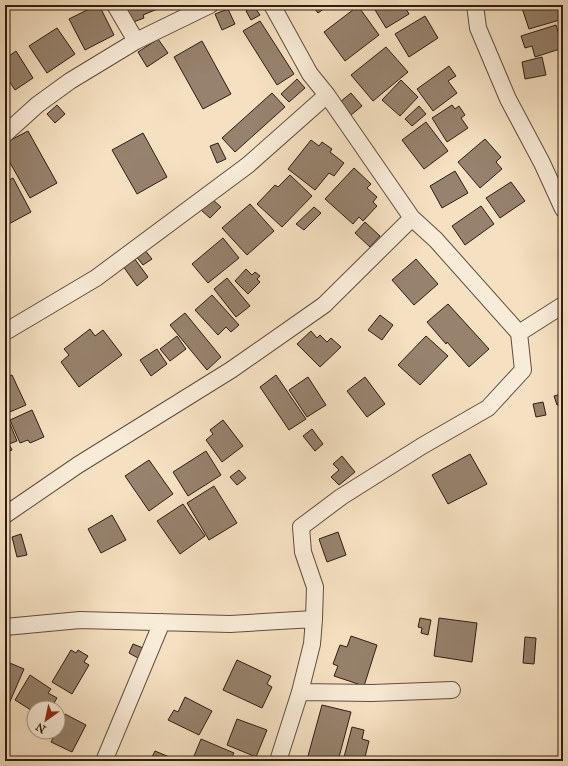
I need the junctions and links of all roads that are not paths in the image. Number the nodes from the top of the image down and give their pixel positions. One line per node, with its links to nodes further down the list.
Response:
1 (115, 5): 5 (street)
2 (210, 5): 5 (street)
3 (272, 5): 6 (street)
4 (475, 5): 8 (street)
5 (136, 41): 7 (street)
6 (327, 95): 9 (street); 11 (street)
7 (5, 134)
8 (563, 209)
9 (412, 218): 12 (street); 13 (street)
10 (563, 305): 12 (street)
11 (8, 328)
12 (519, 334): 14 (street)
13 (5, 515)
14 (314, 619): 15 (street); 18 (street)
15 (162, 622): 16 (street); 19 (street)
16 (5, 627)
17 (452, 690): 18 (street)
18 (300, 692): 20 (street)
19 (104, 761)
20 (278, 761)

